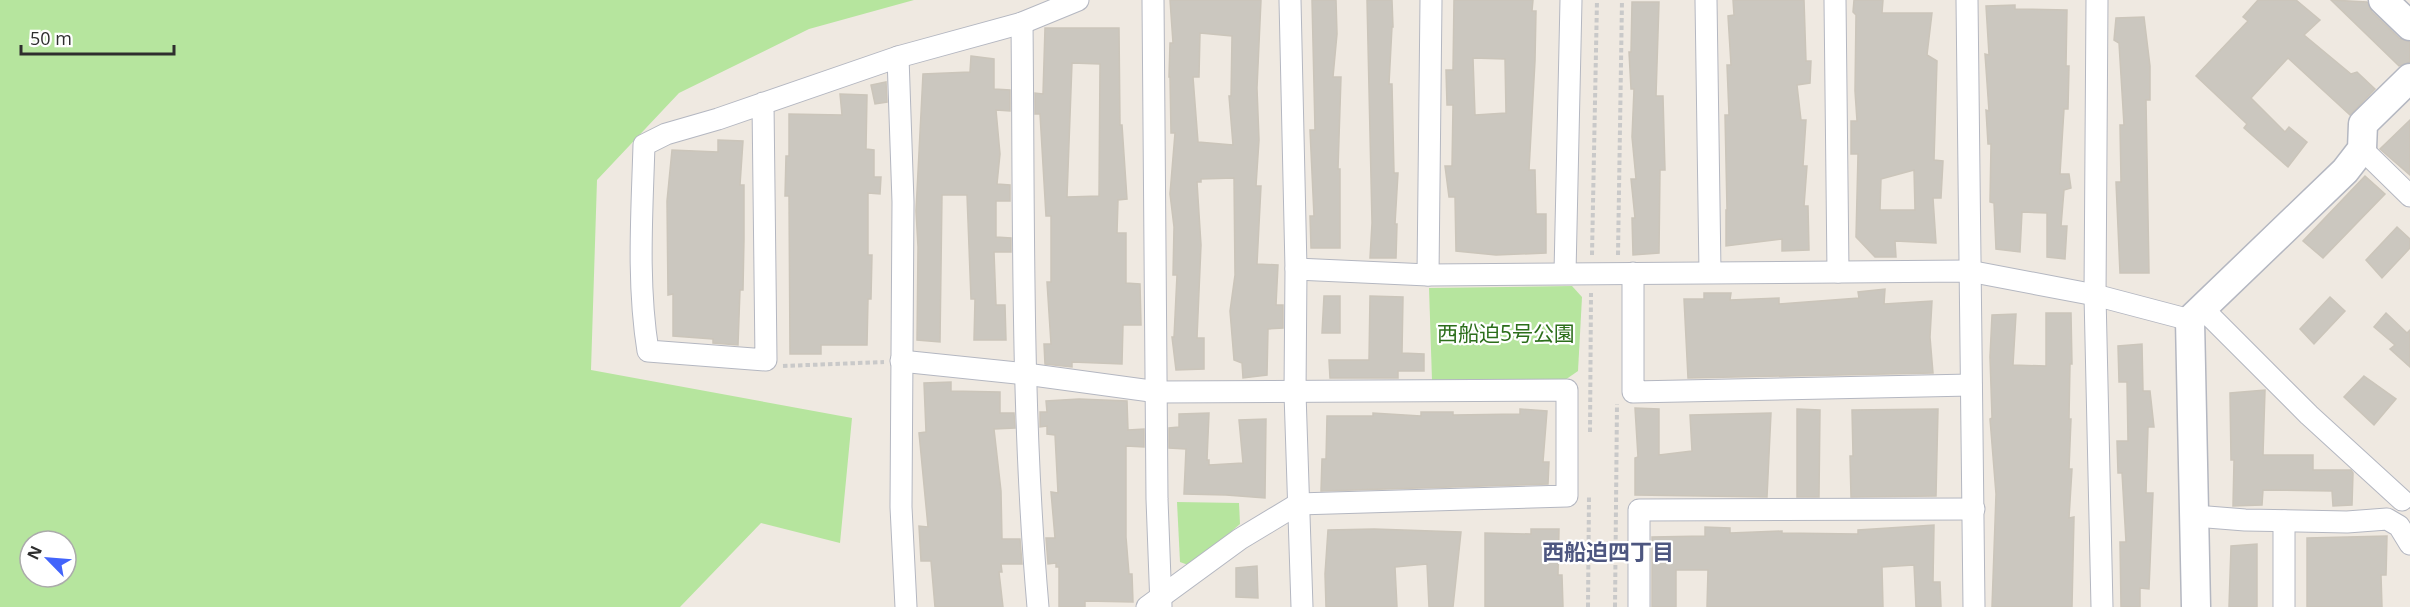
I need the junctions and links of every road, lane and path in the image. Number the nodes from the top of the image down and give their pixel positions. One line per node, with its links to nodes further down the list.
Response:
1 (1078, 0): 12 (street)
2 (1153, 0): 33 (street)
3 (1290, 0): 19 (street)
4 (1431, 0): 26 (street)
5 (1571, 0): 23 (street)
6 (1597, 0): 24 (path)
7 (1706, 0): 21 (street)
8 (1835, 0): 22 (street)
9 (1967, 0): 20 (street)
10 (2097, 0): 27 (street)
11 (2383, 0): 13 (street)
12 (1022, 23): 14 (street); 31 (street)
13 (2410, 26)
14 (898, 57): 16 (street); 30 (street)
15 (2410, 78): 17 (street)
16 (763, 103): 29 (street); 29 (street)
17 (2362, 150): 18 (street); 28 (street)
18 (2410, 196)
19 (1296, 269): 26 (street); 34 (street)
20 (1969, 271): 22 (street); 27 (street); 32 (street)
21 (1710, 272): 22 (street); 25 (street)
22 (1838, 272)
23 (1565, 273): 24 (street); 26 (street)
24 (1592, 273): 25 (street); 35 (path)
25 (1633, 273): 32 (street)
26 (1428, 275)
27 (2095, 295): 28 (street); 51 (street)
28 (2196, 314): 37 (street); 40 (street)
29 (766, 360): 30 (path)
30 (901, 361): 31 (street); 45 (street)
31 (1026, 374): 33 (street); 46 (street)
32 (1971, 385): 39 (street)
33 (1158, 392): 34 (street); 44 (street)
34 (1295, 393): 38 (street); 38 (street)
35 (1590, 440)
36 (1589, 488): 48 (path)
37 (2406, 496): 41 (street)
38 (1298, 504): 44 (street); 47 (street)
39 (1974, 509): 49 (street); 50 (street)
40 (2194, 516): 42 (street); 52 (street)
41 (2387, 519): 42 (street); 43 (street)
42 (2284, 521): 53 (street)
43 (2410, 544)
44 (1156, 603)
45 (906, 607)
46 (1038, 607)
47 (1302, 607)
48 (1588, 607)
49 (1640, 607)
50 (1974, 607)
51 (2102, 607)
52 (2196, 607)
53 (2284, 607)

